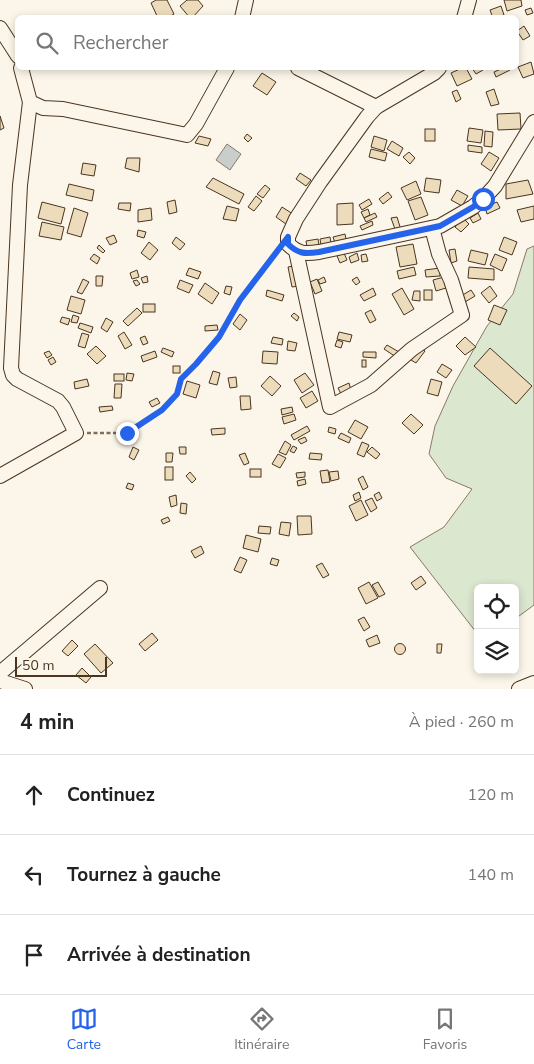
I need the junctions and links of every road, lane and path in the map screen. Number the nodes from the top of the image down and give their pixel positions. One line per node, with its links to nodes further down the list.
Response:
1 (246, 0): 3 (street)
2 (469, 0): 4 (street)
3 (243, 15)
4 (465, 15)
5 (0, 28): 6 (street)
6 (15, 51)
7 (22, 70): 11 (street)
8 (226, 70): 11 (street)
9 (302, 70): 12 (street)
10 (437, 70): 12 (street)
11 (30, 102): 17 (street)
12 (376, 107): 15 (street)
13 (534, 122): 14 (street)
14 (432, 228): 16 (street); 16 (street)
15 (288, 237): 16 (street); 18 (path)
16 (296, 252)
17 (7, 328): 18 (street)
18 (76, 433): 19 (street)
19 (0, 476)
20 (100, 588): 21 (street)
21 (0, 673)
22 (0, 681): 24 (street)
23 (534, 683): 25 (street)
24 (25, 689)
25 (519, 689)

